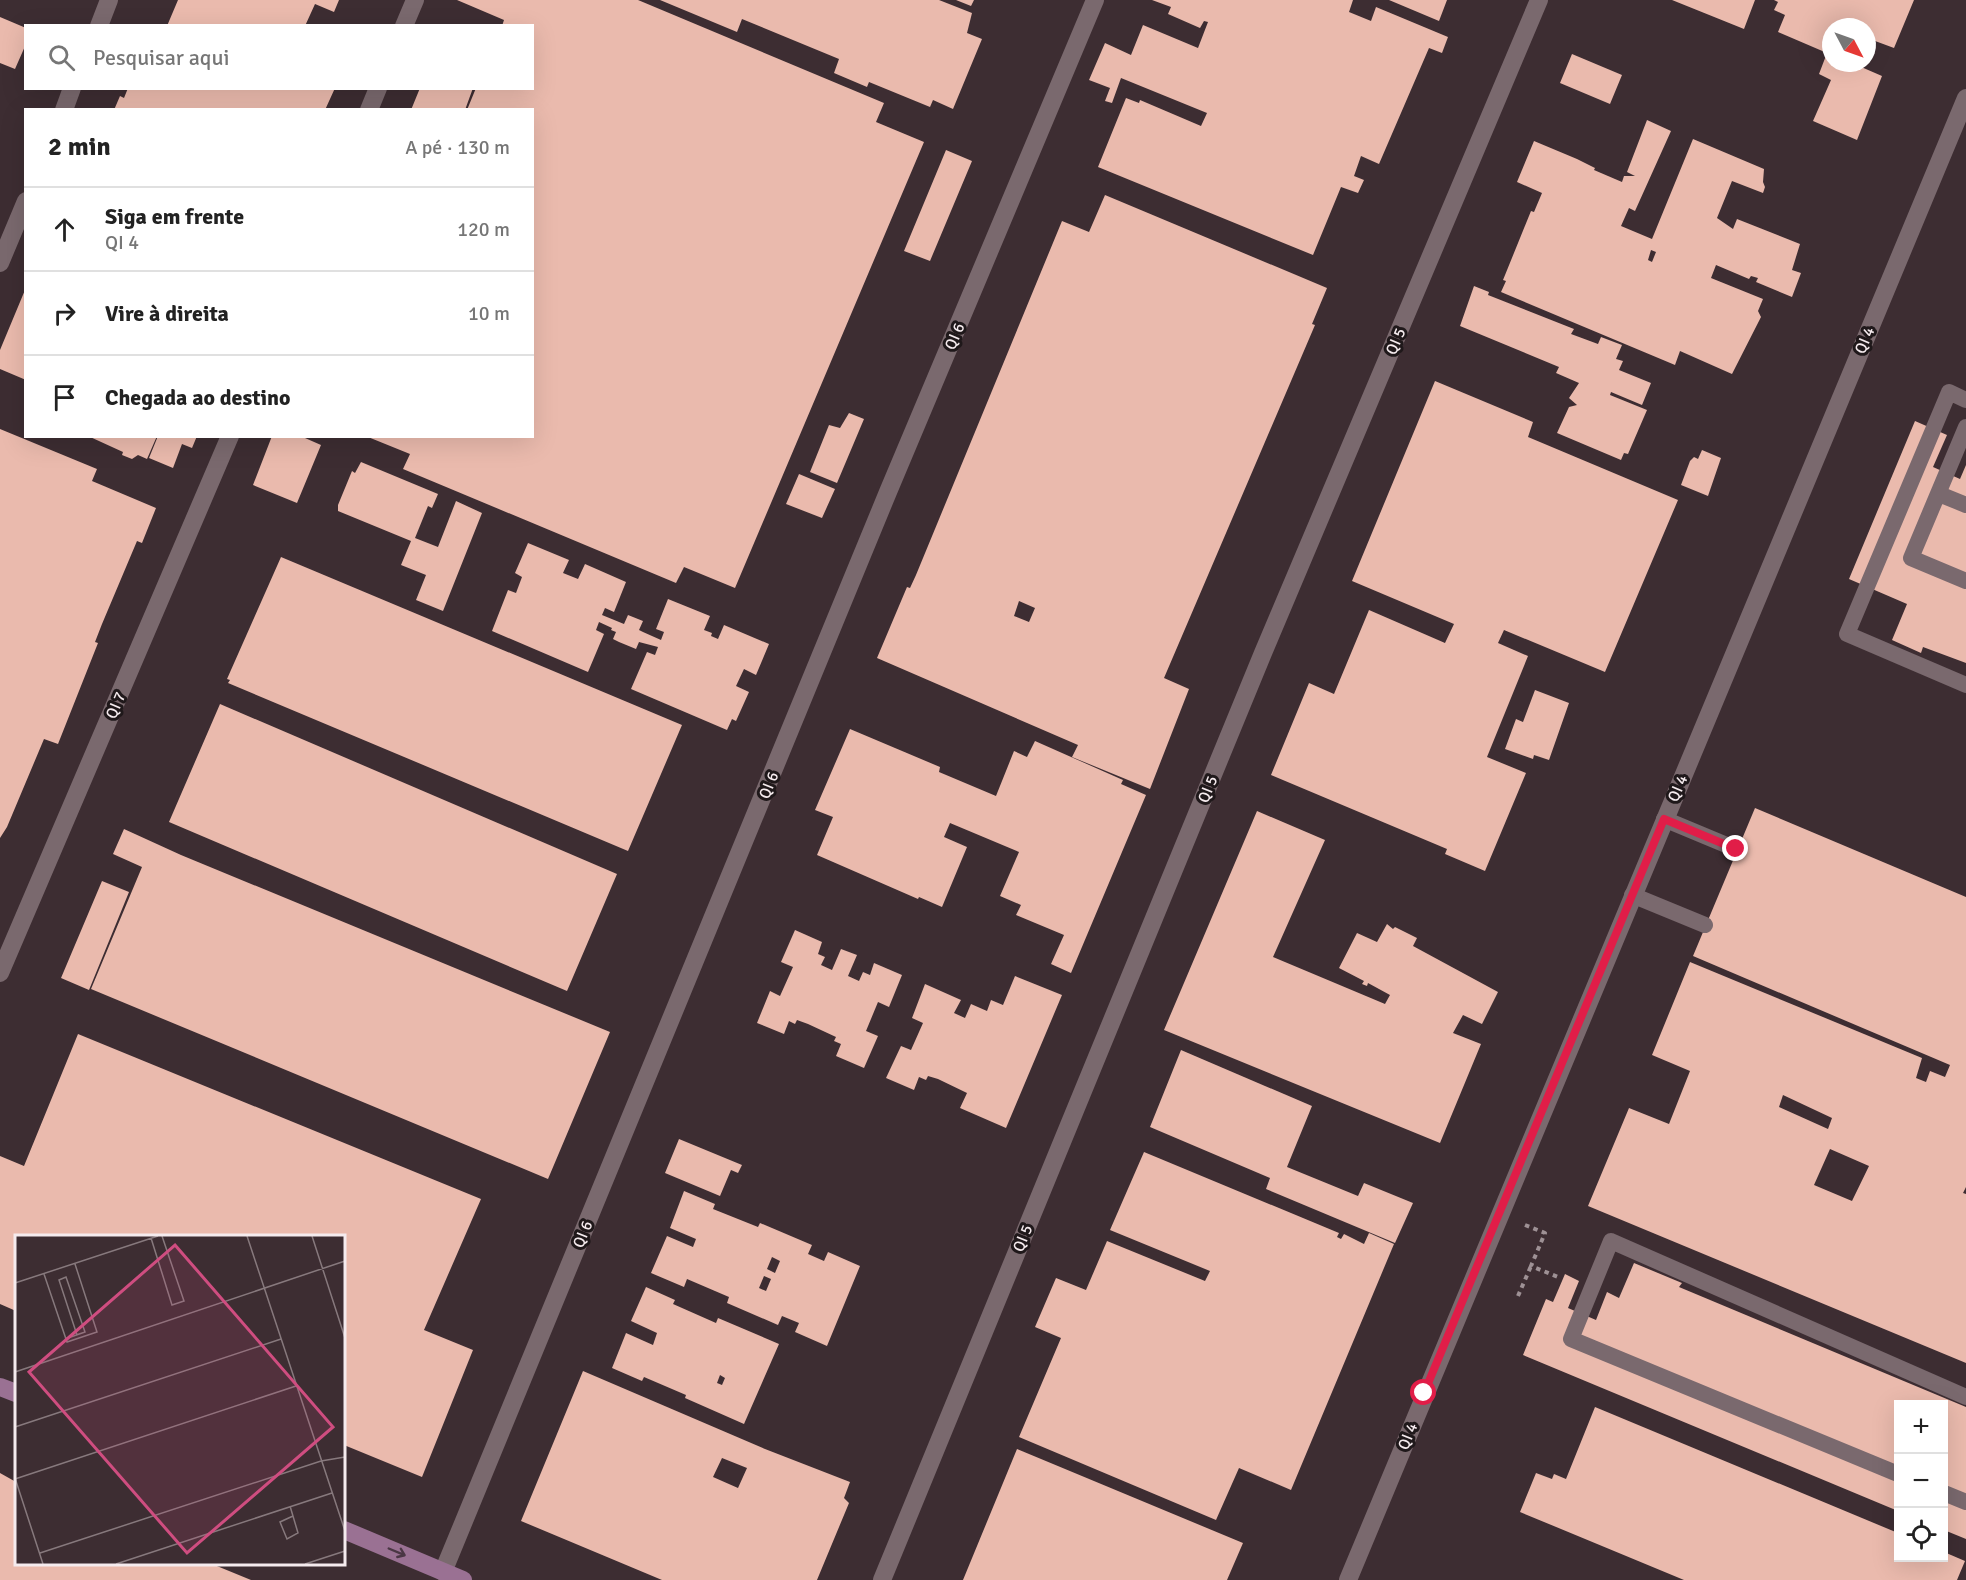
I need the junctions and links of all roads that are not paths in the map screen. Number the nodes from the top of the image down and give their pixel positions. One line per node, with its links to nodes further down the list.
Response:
1 (109, 0): 5 (street)
2 (415, 0): 6 (street)
3 (1095, 0): 33 (street, QI 6)
4 (1539, 0): 35 (street, QI 5)
5 (100, 24)
6 (405, 24)
7 (71, 90): 10 (street)
8 (377, 90): 11 (street)
9 (1966, 98): 21 (street, QI 4)
10 (64, 108)
11 (370, 108)
12 (24, 206): 13 (street)
13 (0, 263)
14 (1966, 399): 20 (lane)
15 (1966, 428): 17 (lane)
16 (229, 438): 25 (street, QI 7)
17 (1939, 494): 18 (lane); 19 (lane)
18 (1966, 505)
19 (1966, 581)
20 (1966, 685)
21 (1664, 819): 22 (lane); 23 (street, QI 4)
22 (1736, 849)
23 (1632, 895): 24 (lane); 36 (street, QI 4)
24 (1705, 926)
25 (0, 973)
26 (0, 1387): 27 (main road)
27 (15, 1394)
28 (1966, 1396): 29 (lane)
29 (1894, 1472)
30 (1948, 1495): 31 (lane)
31 (1966, 1502)
32 (345, 1530): 33 (main road, one-way to 33)
33 (443, 1572): 34 (main road)
34 (463, 1580)
35 (882, 1580)
36 (1348, 1580)

